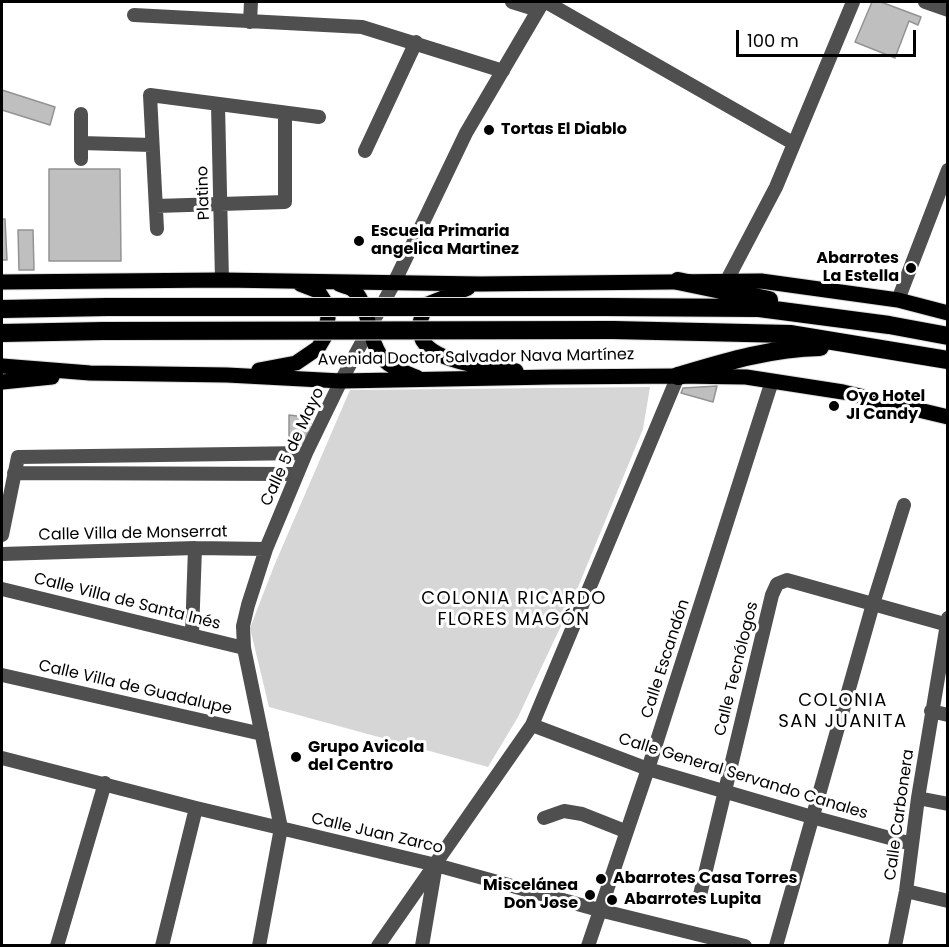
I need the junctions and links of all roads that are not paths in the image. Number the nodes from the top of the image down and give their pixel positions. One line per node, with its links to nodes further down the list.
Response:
1 (251, 2): 8 (street)
2 (512, 2): 5 (street)
3 (853, 2): 16 (street)
4 (925, 2): 6 (street)
5 (543, 4): 10 (street, Calle 5 de Mayo); 16 (street)
6 (948, 10)
7 (134, 15): 8 (street)
8 (250, 22): 9 (street)
9 (416, 42): 10 (street); 18 (street)
10 (502, 71): 31 (street, Calle 5 de Mayo)
11 (218, 105): 12 (street); 17 (street); 22 (street, Platino)
12 (285, 113): 14 (street); 22 (street)
13 (81, 114): 15 (street)
14 (319, 117)
15 (81, 143): 17 (street); 19 (street)
16 (793, 143): 30 (street)
17 (152, 145): 23 (street)
18 (365, 151)
19 (81, 159)
20 (948, 170): 21 (street)
21 (944, 190): 33 (street)
22 (220, 204): 23 (street); 25 (street, Platino)
23 (156, 206): 24 (street)
24 (157, 229)
25 (222, 280): 26 (main road); 28 (main road)
26 (278, 281): 29 (main road); 46 (main road)
27 (678, 281): 30 (main road); 32 (main road); 36 (highway)
28 (2, 282)
29 (332, 282): 31 (main road); 37 (main road)
30 (726, 282): 33 (main road)
31 (394, 283): 32 (main road); 37 (street, Calle 5 de Mayo)
32 (480, 284): 48 (main road)
33 (898, 300): 35 (main road)
34 (2, 307): 36 (highway, bridge)
35 (948, 313)
36 (889, 325): 40 (highway)
37 (369, 328): 49 (main road); 50 (street, Calle 5 de Mayo)
38 (2, 333): 39 (highway, Avenida Doctor Salvador Nava Martínez)
39 (40, 333): 41 (highway); 42 (highway, Avenida Doctor Salvador Nava Martínez, bridge)
40 (948, 336)
41 (2, 339)
42 (875, 347): 43 (highway, Avenida Doctor Salvador Nava Martínez); 47 (highway)
43 (948, 360)
44 (2, 366): 45 (main road, Avenida Doctor Salvador Nava Martínez)
45 (90, 373): 46 (main road, Avenida Doctor Salvador Nava Martínez); 52 (main road)
46 (227, 375): 50 (main road, Avenida Doctor Salvador Nava Martínez)
47 (678, 375): 48 (main road, Avenida Doctor Salvador Nava Martínez); 51 (main road, Avenida Doctor Salvador Nava Martínez); 72 (street)
48 (552, 377): 49 (main road, Avenida Doctor Salvador Nava Martínez)
49 (424, 380): 50 (main road, Avenida Doctor Salvador Nava Martínez)
50 (341, 381): 54 (street, Calle 5 de Mayo)
51 (772, 381): 53 (main road, Avenida Doctor Salvador Nava Martínez); 75 (street, Calle Escandón)
52 (2, 382)
53 (948, 417)
54 (306, 453): 55 (street); 58 (street, Calle 5 de Mayo)
55 (155, 456): 56 (street); 57 (street)
56 (14, 473): 57 (street); 60 (street)
57 (155, 474): 58 (street)
58 (297, 474): 62 (street, Calle 5 de Mayo)
59 (904, 506): 65 (street)
60 (2, 535)
61 (195, 548): 62 (street, Calle Villa de Monserrat); 63 (street, Calle Villa de Monserrat); 67 (street)
62 (266, 549): 68 (street, Calle 5 de Mayo)
63 (2, 554)
64 (2, 589): 67 (street, Calle Villa de Santa Inés)
65 (873, 604): 66 (street, Calle Tecnólogos); 77 (street, Calle Tecnólogos); 81 (street)
66 (947, 622): 70 (street, Calle Carbonera)
67 (192, 633): 68 (street, Calle Villa de Santa Inés)
68 (244, 648): 73 (street, Calle 5 de Mayo)
69 (2, 675): 73 (street, Calle Villa de Guadalupe)
70 (931, 711): 71 (street); 78 (street, Calle Carbonera)
71 (948, 715)
72 (532, 725): 75 (street, Calle General Servando Canales); 86 (street)
73 (262, 734): 83 (street, Calle 5 de Mayo)
74 (2, 758): 76 (street, Calle Juan Zarco)
75 (648, 769): 77 (street, Calle General Servando Canales); 84 (street, Calle Escandón)
76 (105, 783): 80 (street, Calle Juan Zarco); 92 (street)
77 (724, 792): 81 (street, Calle General Servando Canales); 88 (street, Calle Tecnólogos)
78 (918, 798): 79 (street); 85 (street, Calle Carbonera)
79 (948, 804)
80 (196, 808): 83 (street, Calle Juan Zarco); 93 (street)
81 (812, 817): 85 (street, Calle General Servando Canales); 100 (street)
82 (544, 818): 84 (street)
83 (281, 828): 86 (street, Calle Juan Zarco); 94 (street, Calle 5 de Mayo)
84 (626, 831): 90 (street, Calle Escandón)
85 (912, 844): 87 (street, Calle Carbonera)
86 (436, 865): 90 (street, Calle Juan Zarco); 95 (street); 96 (street)
87 (906, 891): 89 (street); 101 (street, Calle Carbonera)
88 (699, 899)
89 (948, 901)
90 (599, 910): 91 (street, Calle Juan Zarco); 97 (street, Calle Escandón)
91 (687, 931): 98 (street); 99 (street, Calle Juan Zarco)
92 (57, 945)
93 (162, 945)
94 (259, 945)
95 (378, 945)
96 (422, 945)
97 (588, 945)
98 (682, 945)
99 (745, 945)
100 (776, 945)
101 (895, 945)

